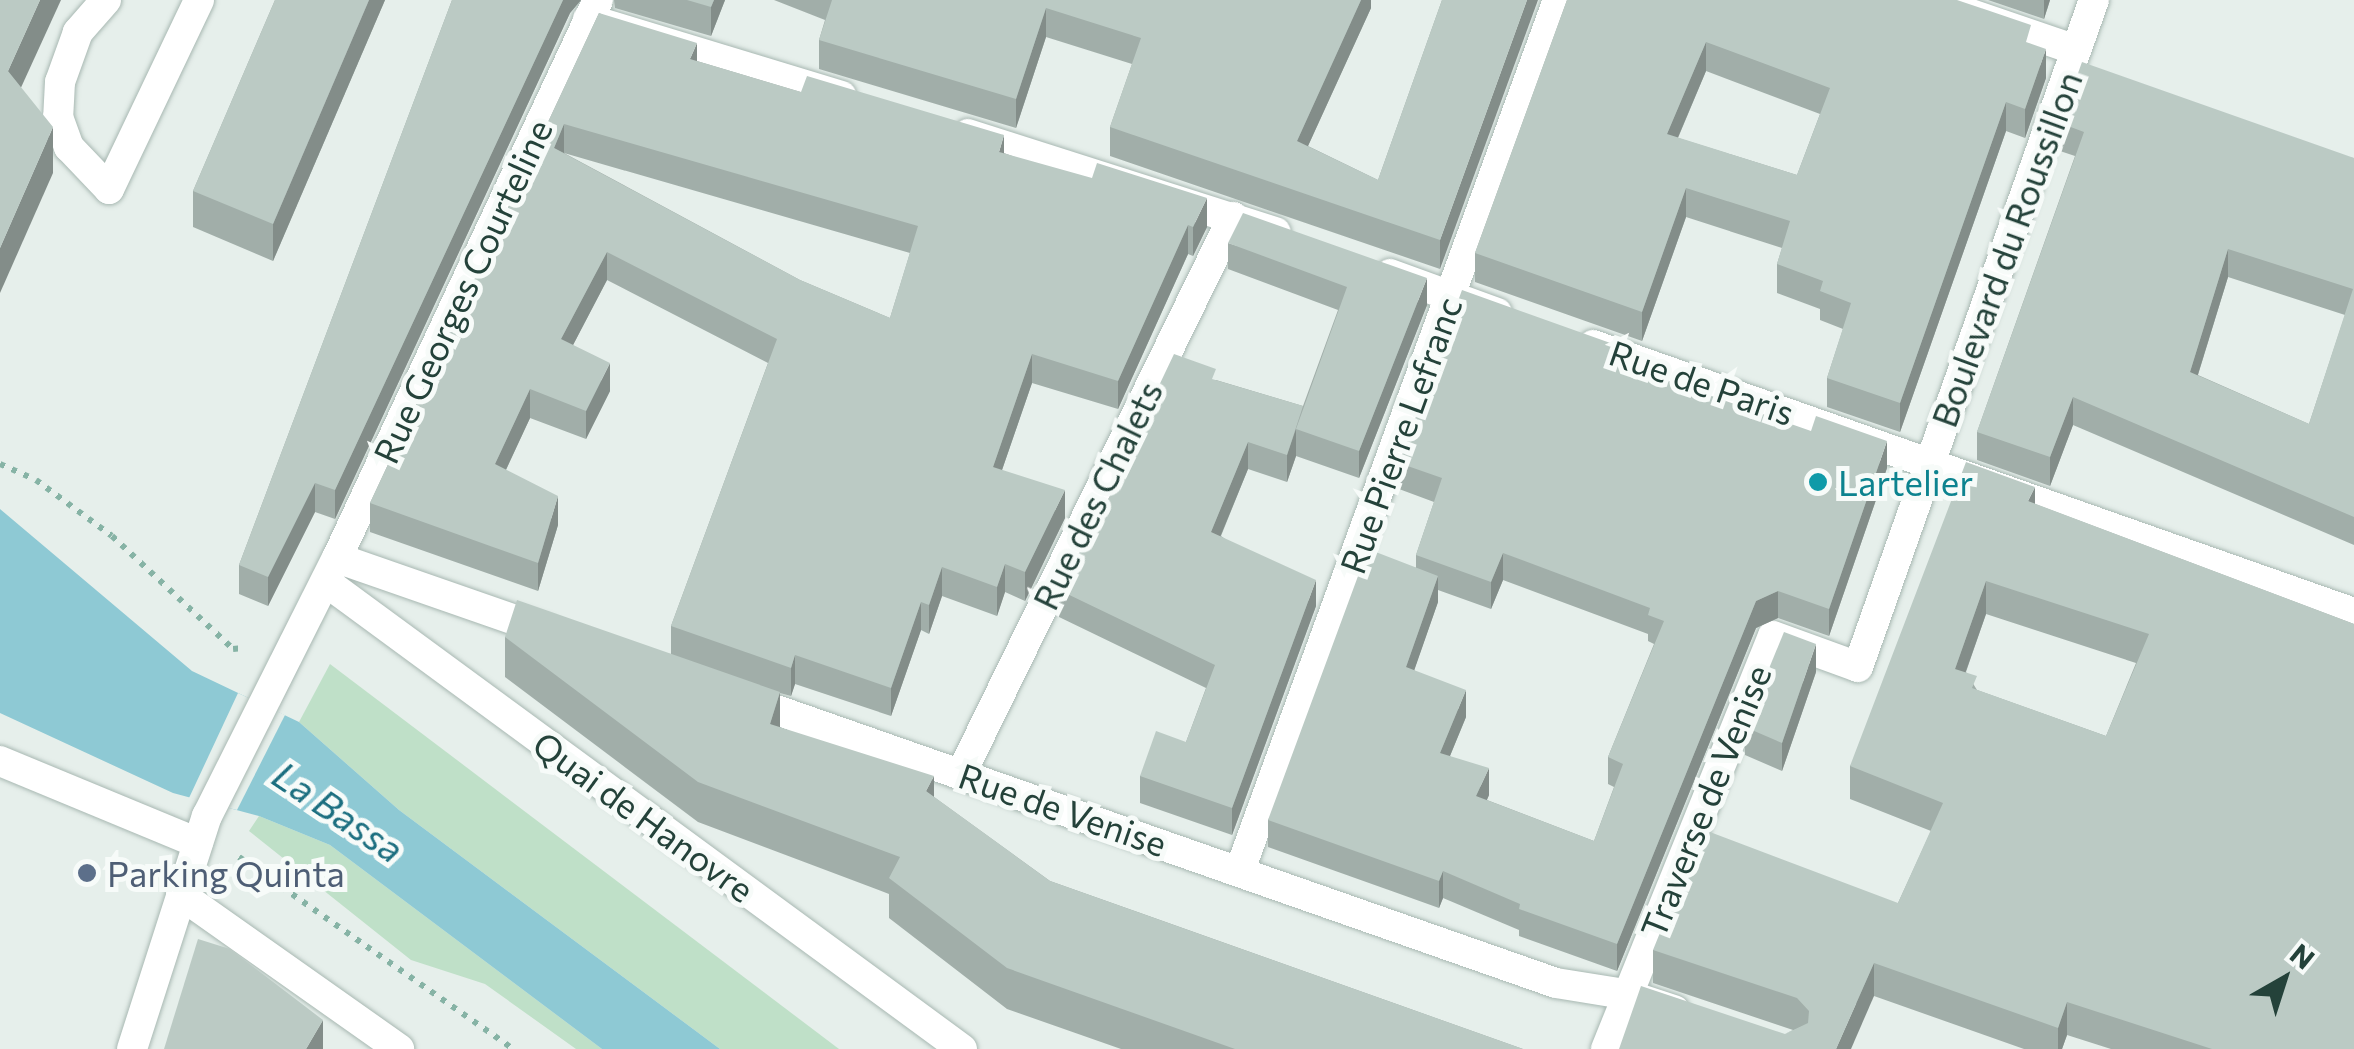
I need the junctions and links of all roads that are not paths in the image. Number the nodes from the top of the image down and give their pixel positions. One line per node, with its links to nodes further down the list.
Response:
1 (106, 0): 2 (street)
2 (199, 0)
3 (1558, 0): 13 (street, Rue Pierre Lefranc)
4 (1930, 0): 7 (street)
5 (2094, 0): 7 (street, Boulevard du Roussillon)
6 (593, 10): 8 (street); 17 (street, Rue Georges Courteline)
7 (2076, 50): 16 (street, Boulevard du Roussillon)
8 (873, 105)
9 (930, 122): 10 (street)
10 (1234, 216): 11 (street); 23 (street, Rue des Chalets)
11 (1306, 244)
12 (1360, 264): 13 (street)
13 (1451, 297): 14 (street); 25 (street, Rue Pierre Lefranc)
14 (1525, 322)
15 (1562, 334): 16 (street, Rue de Paris)
16 (1931, 459): 18 (street, Rue de Paris); 20 (street, Boulevard du Roussillon)
17 (332, 570): 19 (street); 24 (street, Rue Georges Courteline); 31 (street, Quai de Hanovre)
18 (2354, 613)
19 (574, 640)
20 (1858, 667): 27 (street, Traverse de Venise)
21 (721, 691): 23 (street, Rue de Venise)
22 (0, 760): 24 (street)
23 (961, 774): 25 (street, Rue de Venise)
24 (203, 830): 26 (street, Rue Georges Courteline)
25 (1240, 870): 27 (street, Rue de Venise)
26 (181, 896): 29 (street, Rue Georges Courteline); 30 (street)
27 (1625, 994): 28 (street, Rue de Venise); 32 (street)
28 (1699, 1018)
29 (132, 1049)
30 (399, 1049)
31 (962, 1049)
32 (1606, 1049)

